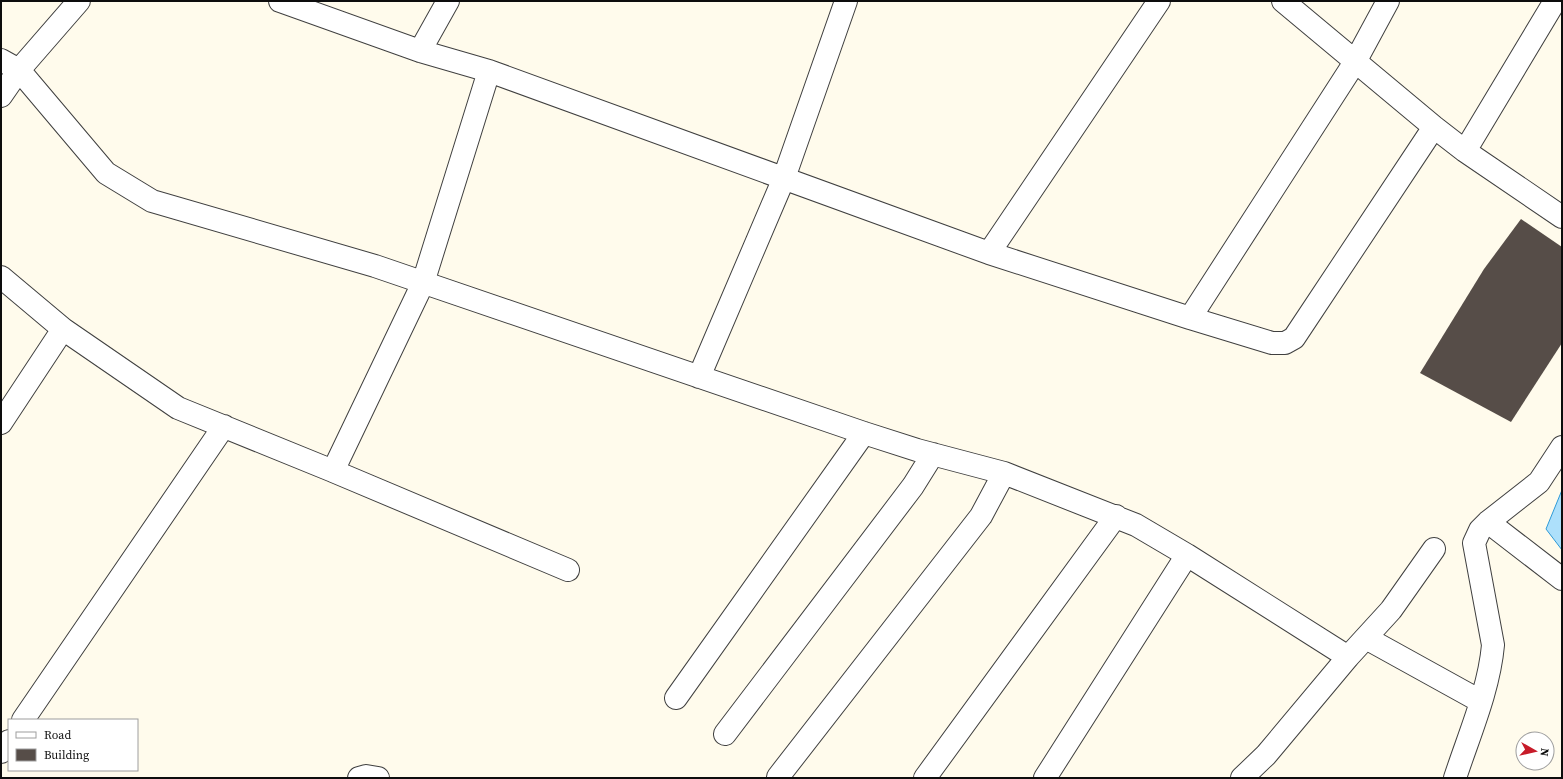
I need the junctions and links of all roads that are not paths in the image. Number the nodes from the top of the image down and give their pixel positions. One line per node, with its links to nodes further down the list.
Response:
1 (79, 1): 11 (street)
2 (280, 1): 9 (street)
3 (448, 1): 9 (street)
4 (846, 1): 16 (street)
5 (1159, 1): 18 (street)
6 (1283, 1): 10 (street)
7 (1388, 1): 10 (street)
8 (1555, 1): 15 (street)
9 (420, 52): 12 (street)
10 (1355, 62): 14 (street); 21 (street)
11 (10, 65): 13 (street); 20 (street)
12 (489, 72): 16 (street); 20 (street)
13 (1, 96)
14 (1434, 127): 15 (street); 21 (street)
15 (1465, 150): 17 (street)
16 (784, 178): 18 (street); 23 (street)
17 (1562, 217)
18 (989, 253): 21 (street)
19 (1, 277): 22 (street)
20 (423, 283): 23 (street); 29 (street)
21 (1190, 318)
22 (63, 329): 24 (street); 25 (street)
23 (699, 377): 26 (street)
24 (1, 423)
25 (224, 426): 29 (street); 41 (street)
26 (864, 433): 28 (street); 39 (street)
27 (1562, 447): 32 (street)
28 (933, 454): 30 (street); 42 (street)
29 (333, 471): 35 (street)
30 (1004, 473): 31 (street); 45 (street)
31 (1116, 516): 34 (street); 48 (street)
32 (1488, 522): 36 (street); 40 (street)
33 (1434, 550): 37 (street)
34 (1187, 555): 38 (street); 49 (street)
35 (568, 570)
36 (1562, 579)
37 (1366, 638): 38 (street); 40 (street)
38 (1348, 657): 50 (street)
39 (676, 698)
40 (1480, 701): 51 (street)
41 (24, 719)
42 (725, 734)
43 (8, 742): 44 (street)
44 (1, 752)
45 (778, 777)
46 (359, 778): 47 (street)
47 (378, 778)
48 (925, 778)
49 (1044, 778)
50 (1242, 778)
51 (1455, 778)

